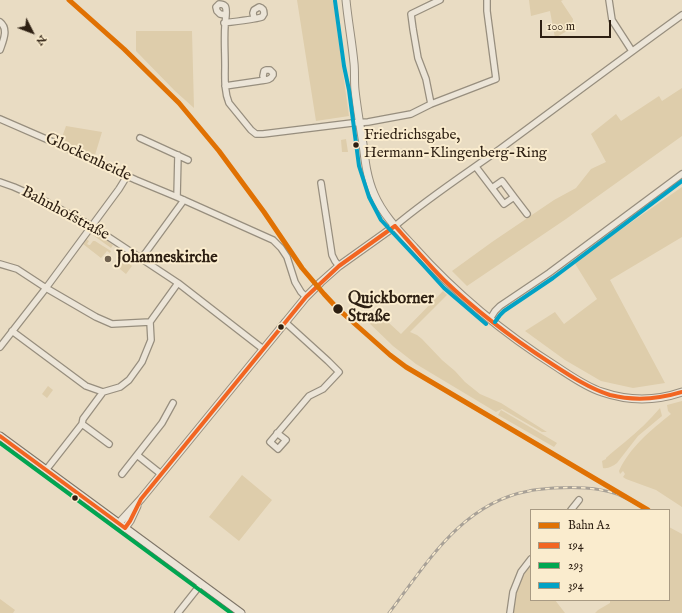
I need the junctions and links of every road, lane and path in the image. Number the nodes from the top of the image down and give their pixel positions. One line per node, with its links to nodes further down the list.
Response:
1 (341, 0): 15 (street)
2 (346, 0): 15 (street)
3 (440, 0): 16 (street)
4 (487, 0): 16 (street)
5 (609, 0): 12 (street)
6 (225, 15): 10 (street)
7 (682, 15): 12 (street)
8 (254, 18): 10 (street)
9 (0, 22): 11 (street)
10 (224, 23): 14 (street)
11 (0, 50)
12 (632, 51): 22 (street)
13 (264, 80): 14 (street)
14 (225, 86): 18 (street)
15 (355, 89): 18 (street)
16 (431, 104): 18 (street)
17 (0, 119): 24 (street, Glockenheide)
18 (359, 122): 33 (street)
19 (140, 138): 20 (street)
20 (178, 155): 21 (street); 28 (street)
21 (188, 160)
22 (476, 166): 27 (street); 33 (street)
23 (682, 174): 40 (street)
24 (128, 176): 28 (street, Glockenheide); 32 (street)
25 (0, 182): 32 (street, Bahnhofstraße)
26 (321, 183): 36 (street)
27 (492, 188): 29 (street); 29 (street)
28 (177, 197): 30 (street, Glockenheide)
29 (514, 197): 31 (street)
30 (184, 200): 34 (street); 39 (street, Glockenheide)
31 (528, 214)
32 (92, 226): 34 (street, Bahnhofstraße); 38 (street)
33 (395, 226): 36 (street); 40 (street)
34 (141, 259): 37 (street, Bahnhofstraße)
35 (0, 264): 38 (street)
36 (339, 266): 39 (street)
37 (178, 283): 41 (street); 45 (street, Bahnhofstraße)
38 (46, 288): 41 (street); 43 (street)
39 (306, 297): 42 (street)
40 (490, 319): 47 (street)
41 (150, 322): 46 (street)
42 (285, 322): 45 (street); 50 (street)
43 (12, 331): 44 (street); 46 (street)
44 (0, 347)
45 (263, 349): 56 (street)
46 (103, 392): 49 (street)
47 (682, 392)
48 (173, 403): 53 (street)
49 (82, 424): 52 (street); 54 (street)
50 (277, 433)
51 (0, 436): 54 (street)
52 (109, 444)
53 (137, 455): 55 (street); 56 (street)
54 (46, 470): 59 (street)
55 (122, 474)
56 (161, 474): 59 (street)
57 (579, 500): 58 (street)
58 (572, 509)
59 (122, 525): 61 (street)
60 (530, 560): 64 (street)
61 (201, 584): 62 (street); 63 (street)
62 (178, 613)
63 (241, 613)
64 (510, 613)

